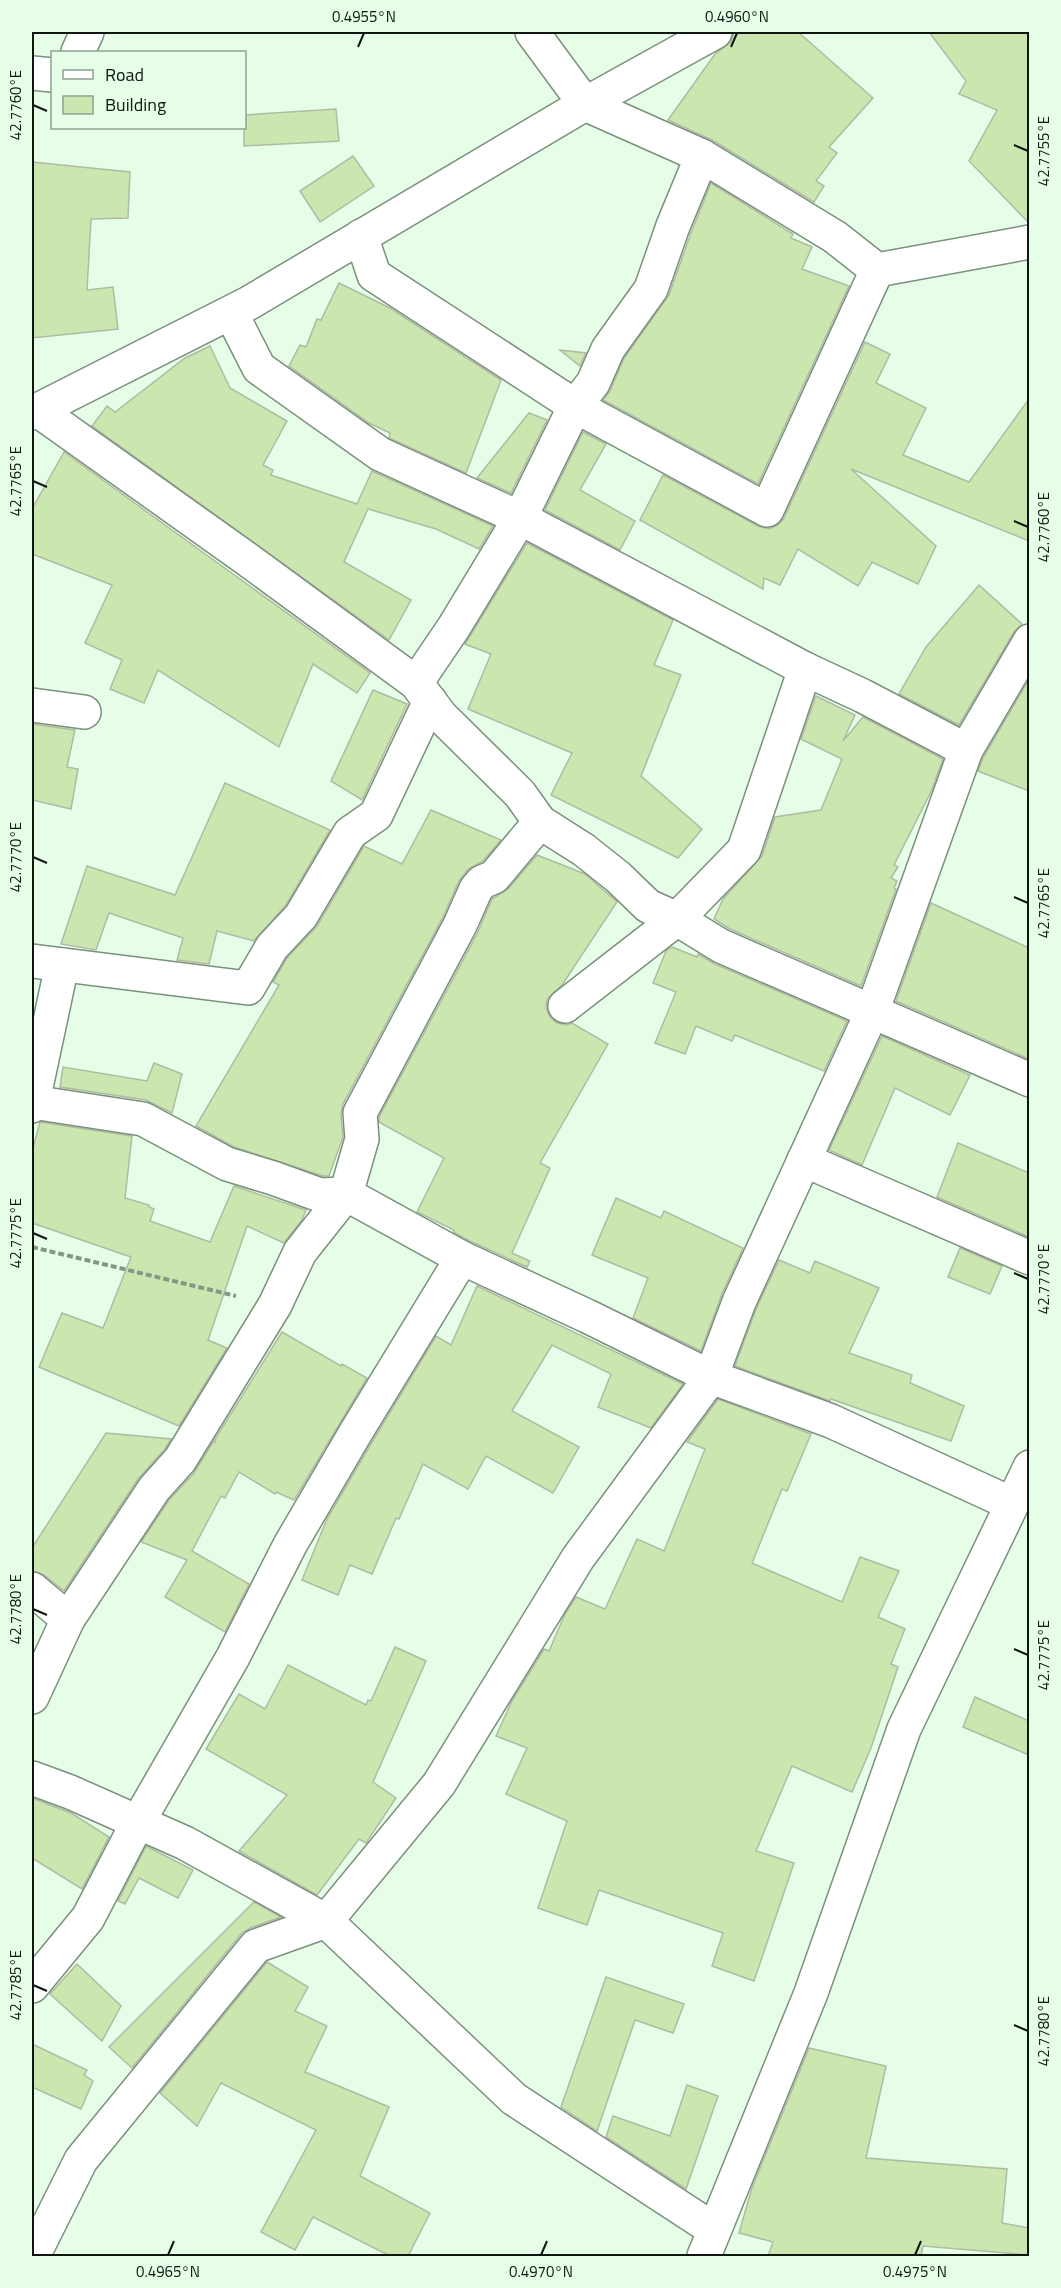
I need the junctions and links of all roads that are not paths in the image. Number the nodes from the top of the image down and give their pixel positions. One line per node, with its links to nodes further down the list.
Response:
1 (87, 32): 4 (street)
2 (532, 32): 7 (street)
3 (715, 32): 7 (street)
4 (78, 51)
5 (32, 73): 6 (street)
6 (51, 75)
7 (585, 104): 8 (street); 9 (street)
8 (702, 156): 11 (street); 13 (street)
9 (361, 237): 12 (street); 13 (street)
10 (1029, 242): 11 (street)
11 (877, 270): 13 (street)
12 (231, 314): 14 (street); 15 (street)
13 (575, 406): 15 (street)
14 (35, 412): 18 (street)
15 (520, 518): 17 (street); 18 (street)
16 (1029, 641): 21 (street)
17 (805, 669): 21 (street); 23 (street)
18 (423, 692): 22 (street); 24 (street)
19 (32, 705): 20 (street)
20 (84, 712)
21 (966, 750): 26 (street)
22 (540, 822): 23 (street); 30 (street)
23 (677, 919): 25 (street); 26 (street)
24 (47, 963): 28 (street)
25 (565, 1006)
26 (872, 1012): 27 (street); 29 (street)
27 (1029, 1080)
28 (32, 1104): 30 (street)
29 (804, 1160): 32 (street); 33 (street)
30 (346, 1194): 31 (street); 36 (street)
31 (462, 1258): 33 (street); 39 (street)
32 (1029, 1258)
33 (711, 1377): 34 (street); 40 (street)
34 (1024, 1481): 42 (street)
35 (32, 1588): 36 (street)
36 (68, 1619): 37 (street)
37 (32, 1697)
38 (32, 1778): 39 (street)
39 (138, 1822): 40 (street); 41 (street)
40 (326, 1921): 42 (street); 43 (street)
41 (32, 1986)
42 (709, 2243)
43 (33, 2256)

